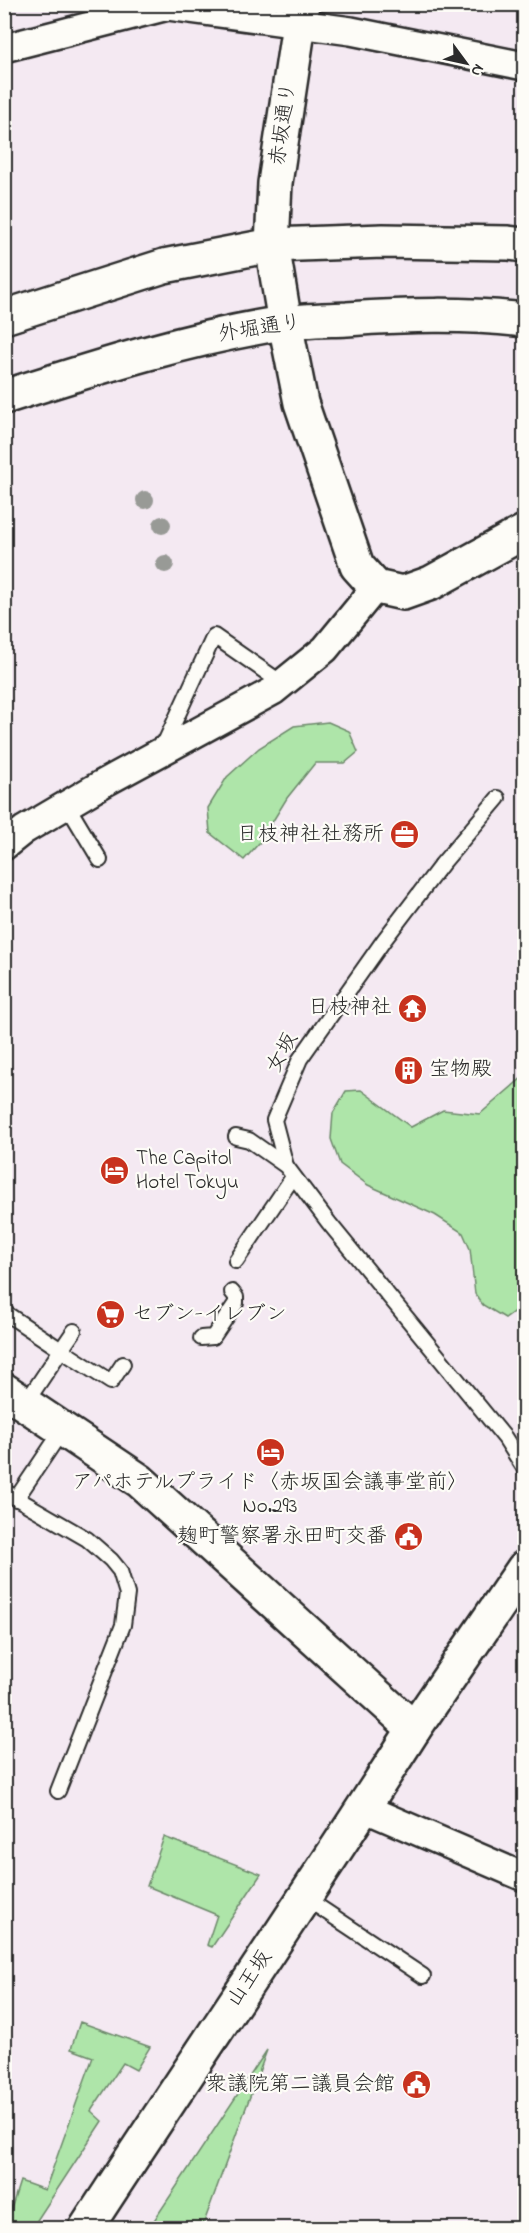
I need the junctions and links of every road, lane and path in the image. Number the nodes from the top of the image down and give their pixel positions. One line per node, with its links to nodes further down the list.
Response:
1 (301, 14): 2 (street); 3 (street); 4 (main road, 赤坂通り)
2 (4, 48)
3 (525, 66)
4 (272, 245): 5 (main road); 6 (main road); 8 (main road, 赤坂通り)
5 (525, 245)
6 (4, 317)
7 (525, 320): 8 (main road, 外堀通り)
8 (285, 323): 9 (main road, 外堀通り); 11 (main road, 赤坂通り)
9 (4, 397)
10 (525, 532): 11 (main road)
11 (376, 587): 12 (street)
12 (283, 684): 13 (street); 13 (lane)
13 (160, 753): 15 (street)
14 (498, 798): 19 (lane, 女坂)
15 (67, 805): 16 (street); 17 (lane)
16 (4, 846)
17 (100, 860)
18 (236, 1137): 19 (lane)
19 (289, 1172): 20 (lane); 29 (lane)
20 (236, 1262)
21 (232, 1292): 24 (lane)
22 (4, 1312): 25 (lane)
23 (74, 1331): 25 (lane)
24 (201, 1338)
25 (61, 1350): 26 (lane); 27 (lane)
26 (123, 1364)
27 (15, 1397): 28 (main road)
28 (63, 1429): 30 (lane); 32 (main road)
29 (525, 1468)
30 (10, 1495): 33 (lane)
31 (525, 1568): 32 (main road, 山王坂)
32 (414, 1729): 34 (main road, 山王坂)
33 (58, 1791)
34 (364, 1808): 35 (street); 36 (main road, 山王坂)
35 (525, 1877)
36 (304, 1897): 37 (lane); 38 (main road, 山王坂)
37 (423, 1976)
38 (86, 2229)

